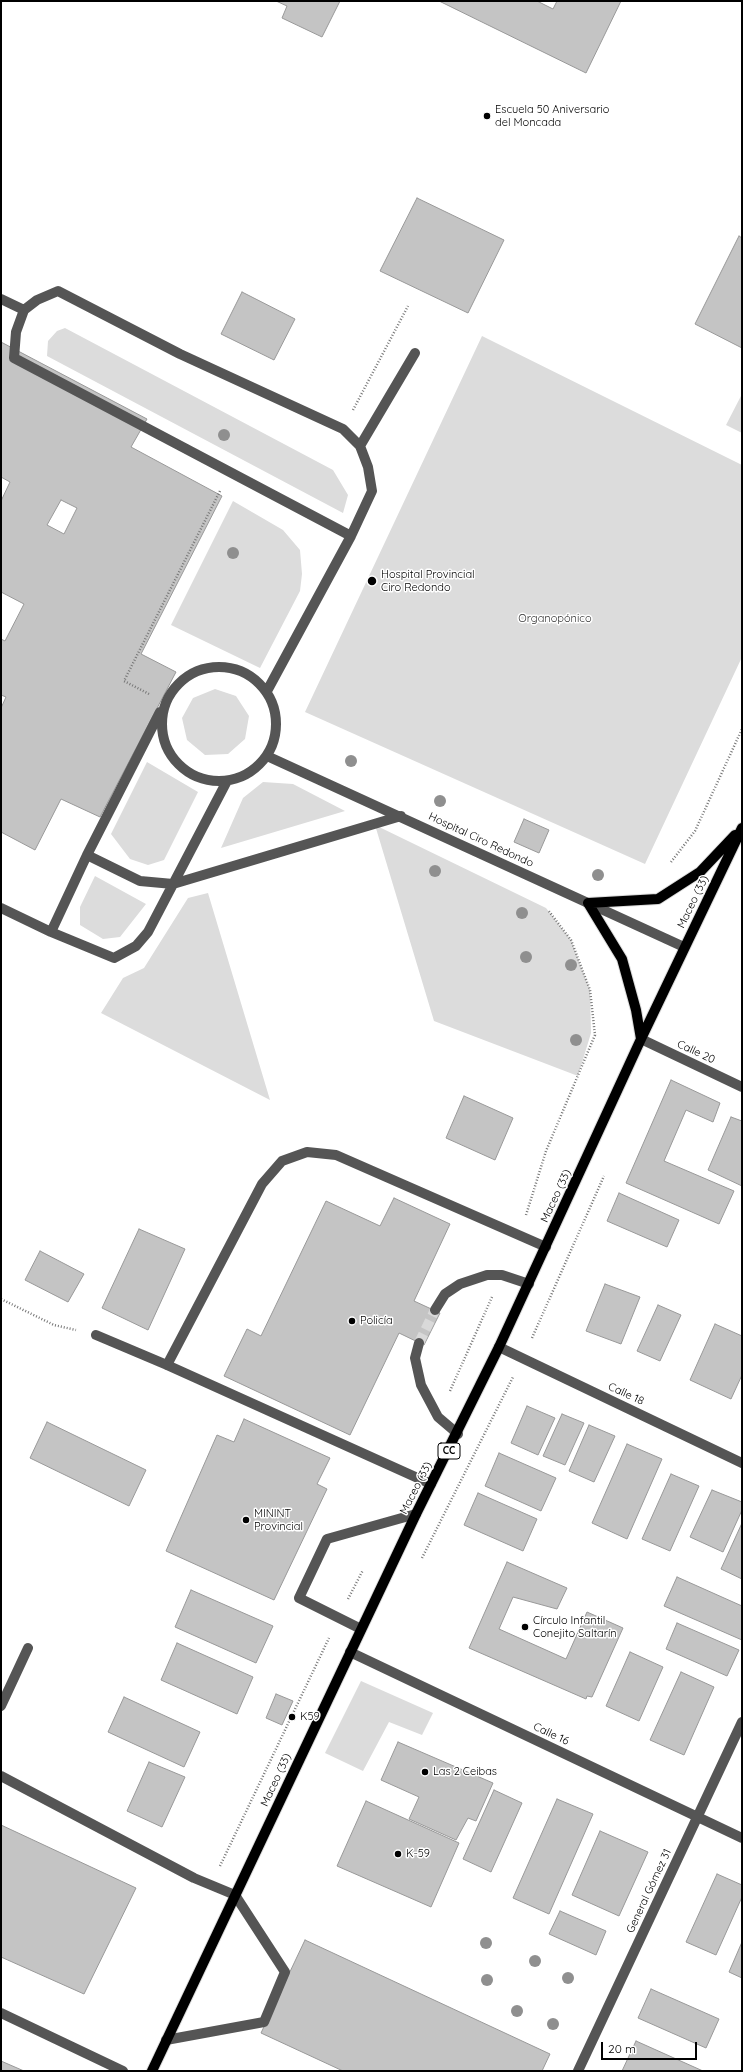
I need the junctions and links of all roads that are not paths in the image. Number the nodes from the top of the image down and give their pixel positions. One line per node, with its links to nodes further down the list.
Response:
1 (1, 299): 2 (street)
2 (24, 310): 4 (street); 5 (street)
3 (415, 353): 4 (street)
4 (360, 446): 5 (street)
5 (350, 536): 6 (street)
6 (267, 691): 7 (street); 8 (street)
7 (165, 703): 9 (street); 12 (street)
8 (268, 756): 9 (street); 10 (street, Hospital Ciro Redondo)
9 (227, 782): 13 (street)
10 (400, 816): 13 (street); 14 (street, Hospital Ciro Redondo)
11 (742, 828): 14 (main road); 17 (main road, Maceo (33) / CC)
12 (87, 854): 13 (street); 16 (street)
13 (173, 884): 16 (street)
14 (588, 903): 17 (street, Hospital Ciro Redondo); 18 (main road)
15 (1, 908): 16 (street)
16 (50, 932)
17 (684, 947): 18 (main road, Maceo (33) / CC)
18 (641, 1039): 19 (street, Calle 20); 20 (main road, Maceo (33) / CC)
19 (742, 1087)
20 (546, 1247): 21 (main road, Maceo (33) / CC); 26 (street)
21 (529, 1284): 22 (street); 25 (main road, Maceo (33) / CC)
22 (435, 1310)
23 (96, 1336): 26 (street)
24 (419, 1343): 27 (street)
25 (499, 1347): 27 (main road, Maceo (33) / CC); 28 (street, Calle 18)
26 (167, 1364): 29 (street)
27 (458, 1434): 29 (main road, Maceo (33) / CC)
28 (742, 1462)
29 (432, 1484): 30 (main road, Maceo (33) / CC)
30 (416, 1514): 31 (main road, Maceo (33) / CC); 31 (street)
31 (361, 1629): 33 (main road, Maceo (33) / CC)
32 (28, 1648): 34 (street)
33 (350, 1652): 37 (street, Calle 16); 39 (main road, Maceo (33) / CC)
34 (1, 1706)
35 (742, 1722): 37 (street, General Gómez 31)
36 (1, 1776): 39 (street)
37 (697, 1816): 38 (street, Calle 16); 44 (street, General Gómez 31)
38 (742, 1838)
39 (235, 1895): 41 (main road, Maceo (33) / CC); 41 (street)
40 (1, 2013): 43 (street)
41 (166, 2040): 42 (main road, Maceo (33) / CC)
42 (154, 2070)
43 (122, 2071)
44 (578, 2071)

